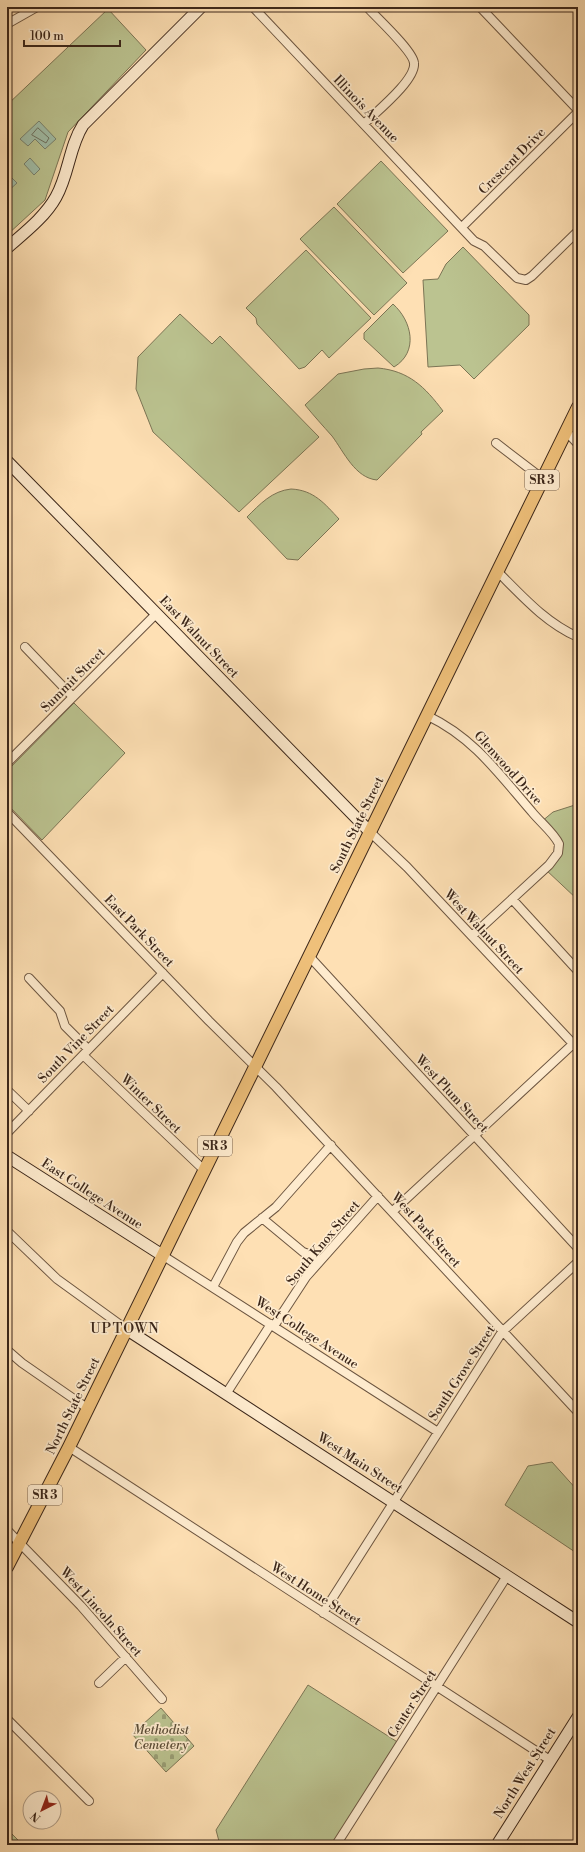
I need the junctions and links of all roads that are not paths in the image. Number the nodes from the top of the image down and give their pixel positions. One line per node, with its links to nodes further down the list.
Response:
1 (37, 7): 6 (street)
2 (201, 7): 11 (main road)
3 (253, 7): 8 (street, Illinois Avenue)
4 (367, 7): 8 (street)
5 (480, 7): 7 (street)
6 (7, 24)
7 (578, 111): 9 (street, Crescent Drive)
8 (364, 124): 9 (street, Illinois Avenue)
9 (462, 227): 10 (street, Illinois Avenue)
10 (578, 231)
11 (7, 248)
12 (578, 407): 13 (main road, South State Street / SR 3)
13 (566, 432): 15 (street); 17 (main road, South State Street / SR 3)
14 (496, 443): 17 (street)
15 (578, 444)
16 (7, 461): 19 (main road, East Walnut Street)
17 (543, 478): 18 (main road, South State Street / SR 3)
18 (498, 572): 20 (street); 23 (main road, South State Street / SR 3)
19 (156, 614): 22 (street, Summit Street); 26 (main road, East Walnut Street)
20 (578, 637)
21 (25, 648): 22 (street)
22 (73, 697): 24 (street, Summit Street)
23 (428, 716): 26 (main road, South State Street / SR 3); 27 (street, Glenwood Drive)
24 (7, 763)
25 (7, 812): 31 (street, East Park Street)
26 (370, 832): 28 (street, West Walnut Street); 29 (main road, South State Street / SR 3)
27 (512, 899): 28 (street); 30 (street)
28 (472, 936): 33 (street, West Walnut Street)
29 (309, 956): 35 (main road, South State Street / SR 3); 39 (street, West Plum Street)
30 (578, 971)
31 (163, 973): 34 (street, South Vine Street); 35 (street, East Park Street)
32 (29, 978): 34 (street, Winter Street)
33 (576, 1046): 39 (street)
34 (86, 1052): 37 (street, South Vine Street); 42 (street, Winter Street)
35 (255, 1066): 40 (street, West Park Street); 42 (main road, South State Street / SR 3)
36 (7, 1090): 37 (street)
37 (28, 1111): 38 (street, South Vine Street)
38 (7, 1133)
39 (474, 1136): 44 (street); 47 (street, West Plum Street)
40 (331, 1145): 43 (street, West Park Street); 45 (street)
41 (7, 1156): 48 (main road, East College Avenue)
42 (204, 1170): 48 (main road, South State Street / SR 3)
43 (378, 1196): 44 (street, West Park Street); 49 (street, South Knox Street)
44 (392, 1211): 54 (street, West Park Street)
45 (262, 1218): 49 (street); 51 (street)
46 (7, 1231): 53 (street)
47 (578, 1248)
48 (162, 1255): 51 (street, West College Avenue); 53 (main road, North State Street / SR 3)
49 (319, 1262): 52 (street, South Knox Street)
50 (578, 1262): 54 (street, South Grove Street)
51 (213, 1287): 52 (street, West College Avenue)
52 (273, 1325): 56 (street, South Knox Street); 59 (street, West College Avenue)
53 (126, 1329): 56 (main road, West Main Street); 57 (main road, North State Street / SR 3)
54 (502, 1332): 58 (street, West Park Street); 59 (street, South Grove Street)
55 (7, 1350): 57 (street)
56 (226, 1394): 61 (main road, West Main Street)
57 (87, 1408): 60 (main road, North State Street / SR 3)
58 (578, 1412)
59 (438, 1432): 61 (street, South Grove Street)
60 (69, 1447): 63 (main road, North State Street / SR 3); 66 (street, West Home Street)
61 (394, 1502): 65 (main road, West Main Street); 66 (street, South Grove Street)
62 (7, 1530): 63 (street, West Lincoln Street)
63 (20, 1543): 64 (main road, North State Street / SR 3); 68 (street, West Lincoln Street)
64 (7, 1567)
65 (507, 1576): 67 (main road, West Main Street); 70 (street, Center Street)
66 (323, 1612): 70 (street, West Home Street)
67 (578, 1622)
68 (126, 1657): 69 (street); 71 (street, West Lincoln Street)
69 (99, 1683)
70 (437, 1687): 74 (street, West Home Street); 76 (street, Center Street)
71 (162, 1699)
72 (578, 1717): 74 (main road, North West Street)
73 (7, 1719): 75 (street)
74 (550, 1760): 77 (main road, North West Street)
75 (89, 1801)
76 (336, 1845)
77 (497, 1845)

